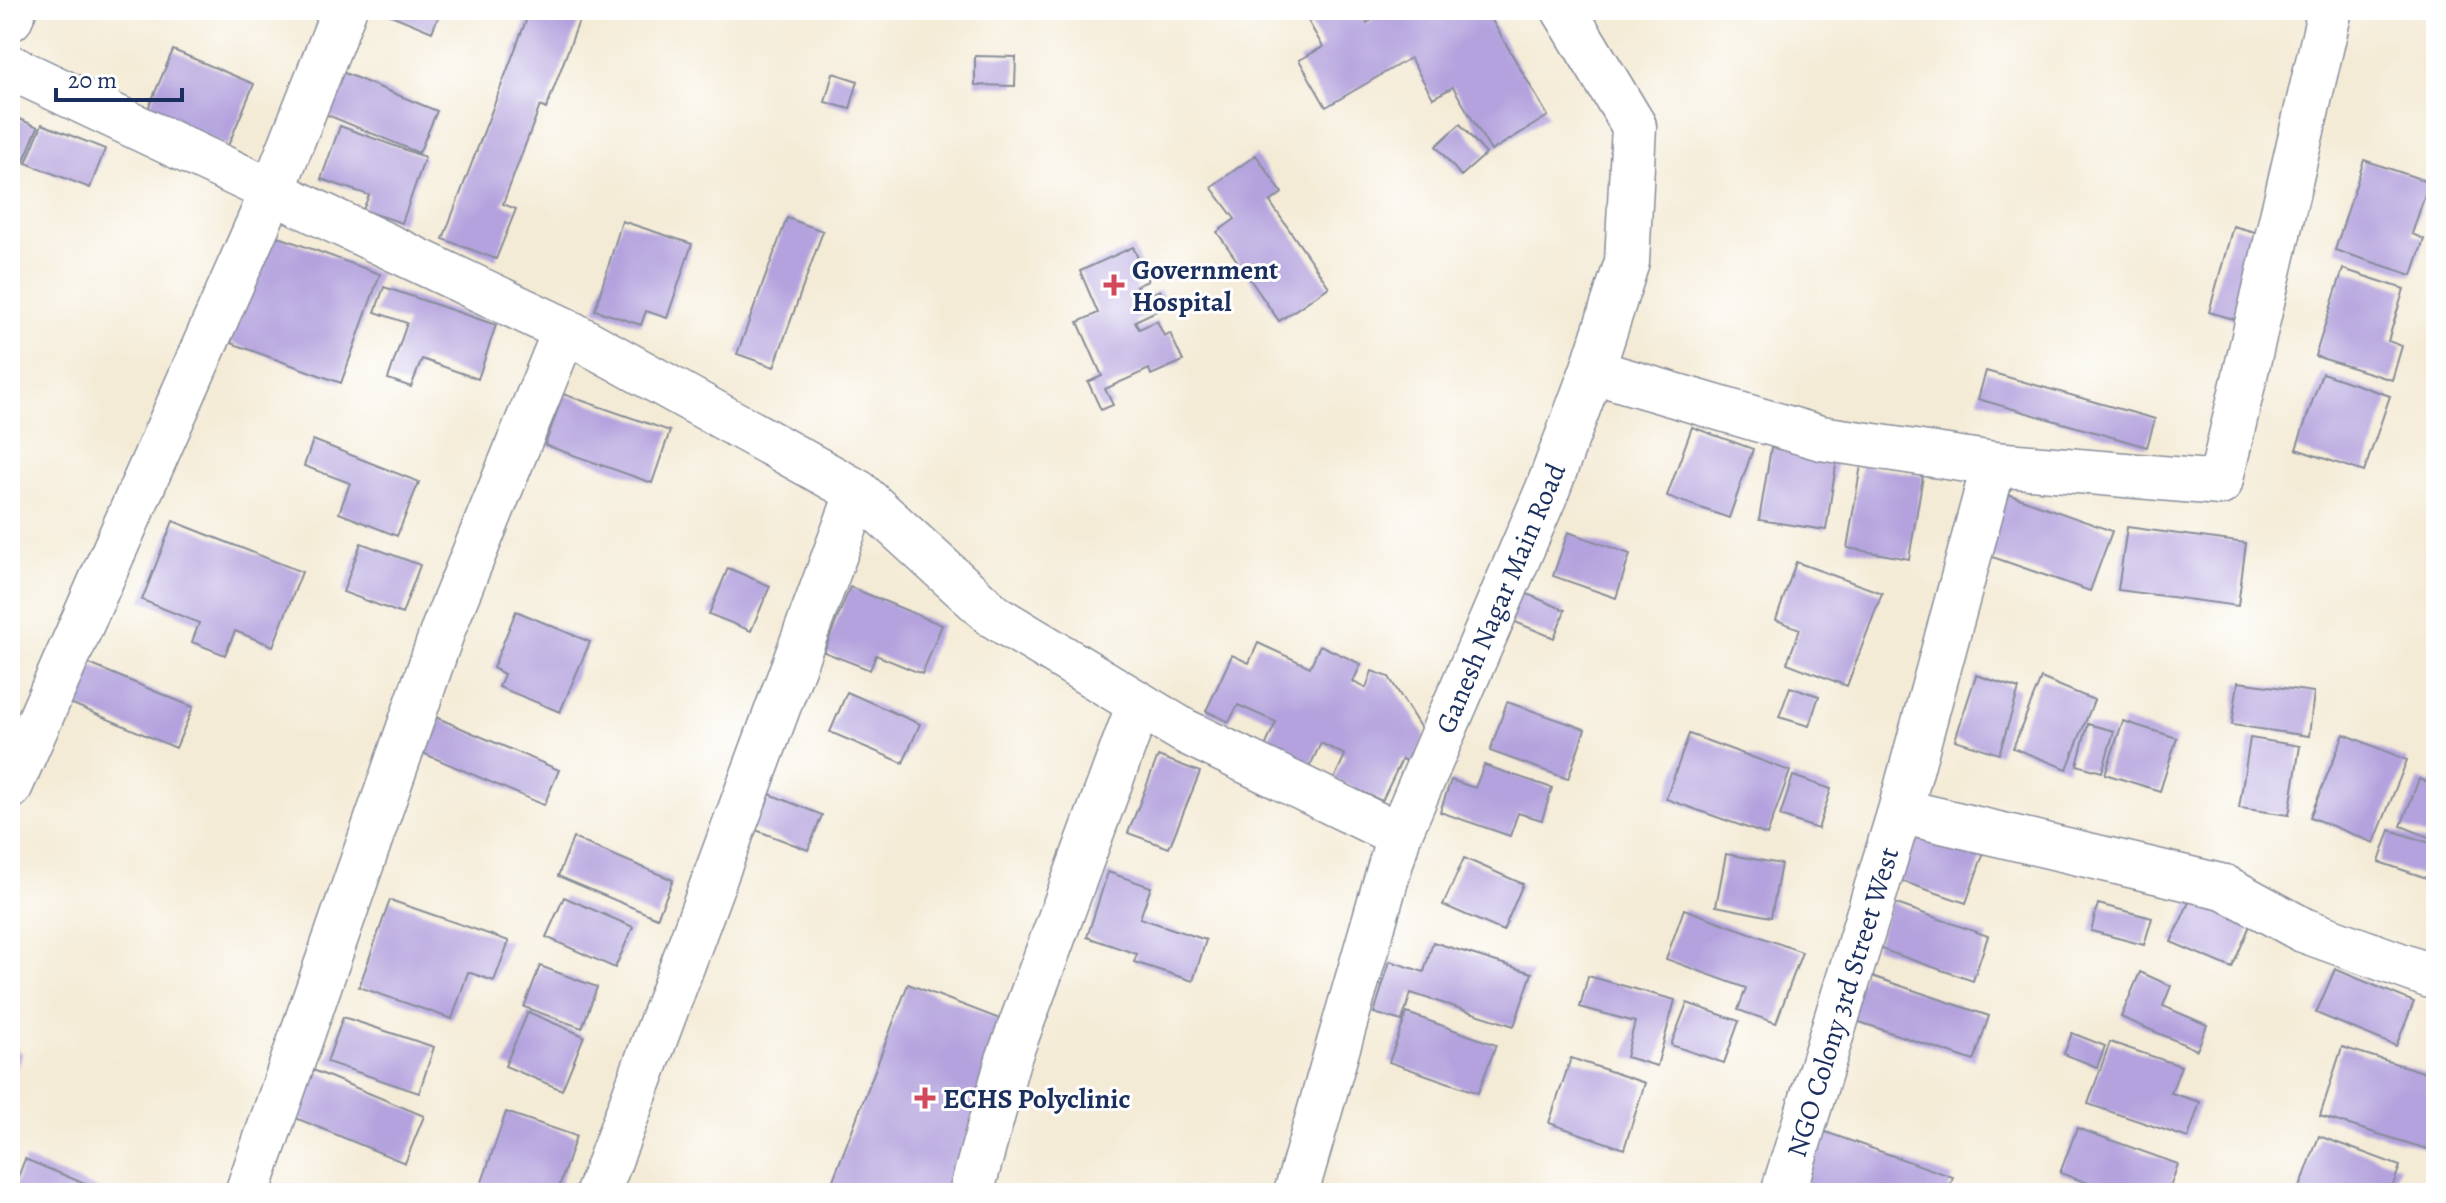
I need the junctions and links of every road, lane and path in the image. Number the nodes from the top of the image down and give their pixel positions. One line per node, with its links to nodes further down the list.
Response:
1 (14, 10): 5 (street)
2 (344, 10): 7 (street)
3 (1564, 10): 9 (street, Ganesh Nagar Main Road)
4 (2330, 10): 10 (street)
5 (10, 19)
6 (13, 77): 7 (street)
7 (273, 190): 8 (street); 13 (street)
8 (565, 330): 11 (street); 17 (street)
9 (1592, 371): 10 (street); 15 (street, Ganesh Nagar Main Road)
10 (1994, 464): 14 (street, NGO Colony 3rd Street West)
11 (858, 492): 12 (street); 18 (street)
12 (1139, 704): 15 (street); 19 (street)
13 (10, 787)
14 (1900, 811): 16 (street); 21 (street, NGO Colony 3rd Street West)
15 (1399, 835): 20 (street, Ganesh Nagar Main Road)
16 (2436, 978)
17 (247, 1193)
18 (598, 1193)
19 (971, 1193)
20 (1296, 1193)
21 (1783, 1193)

